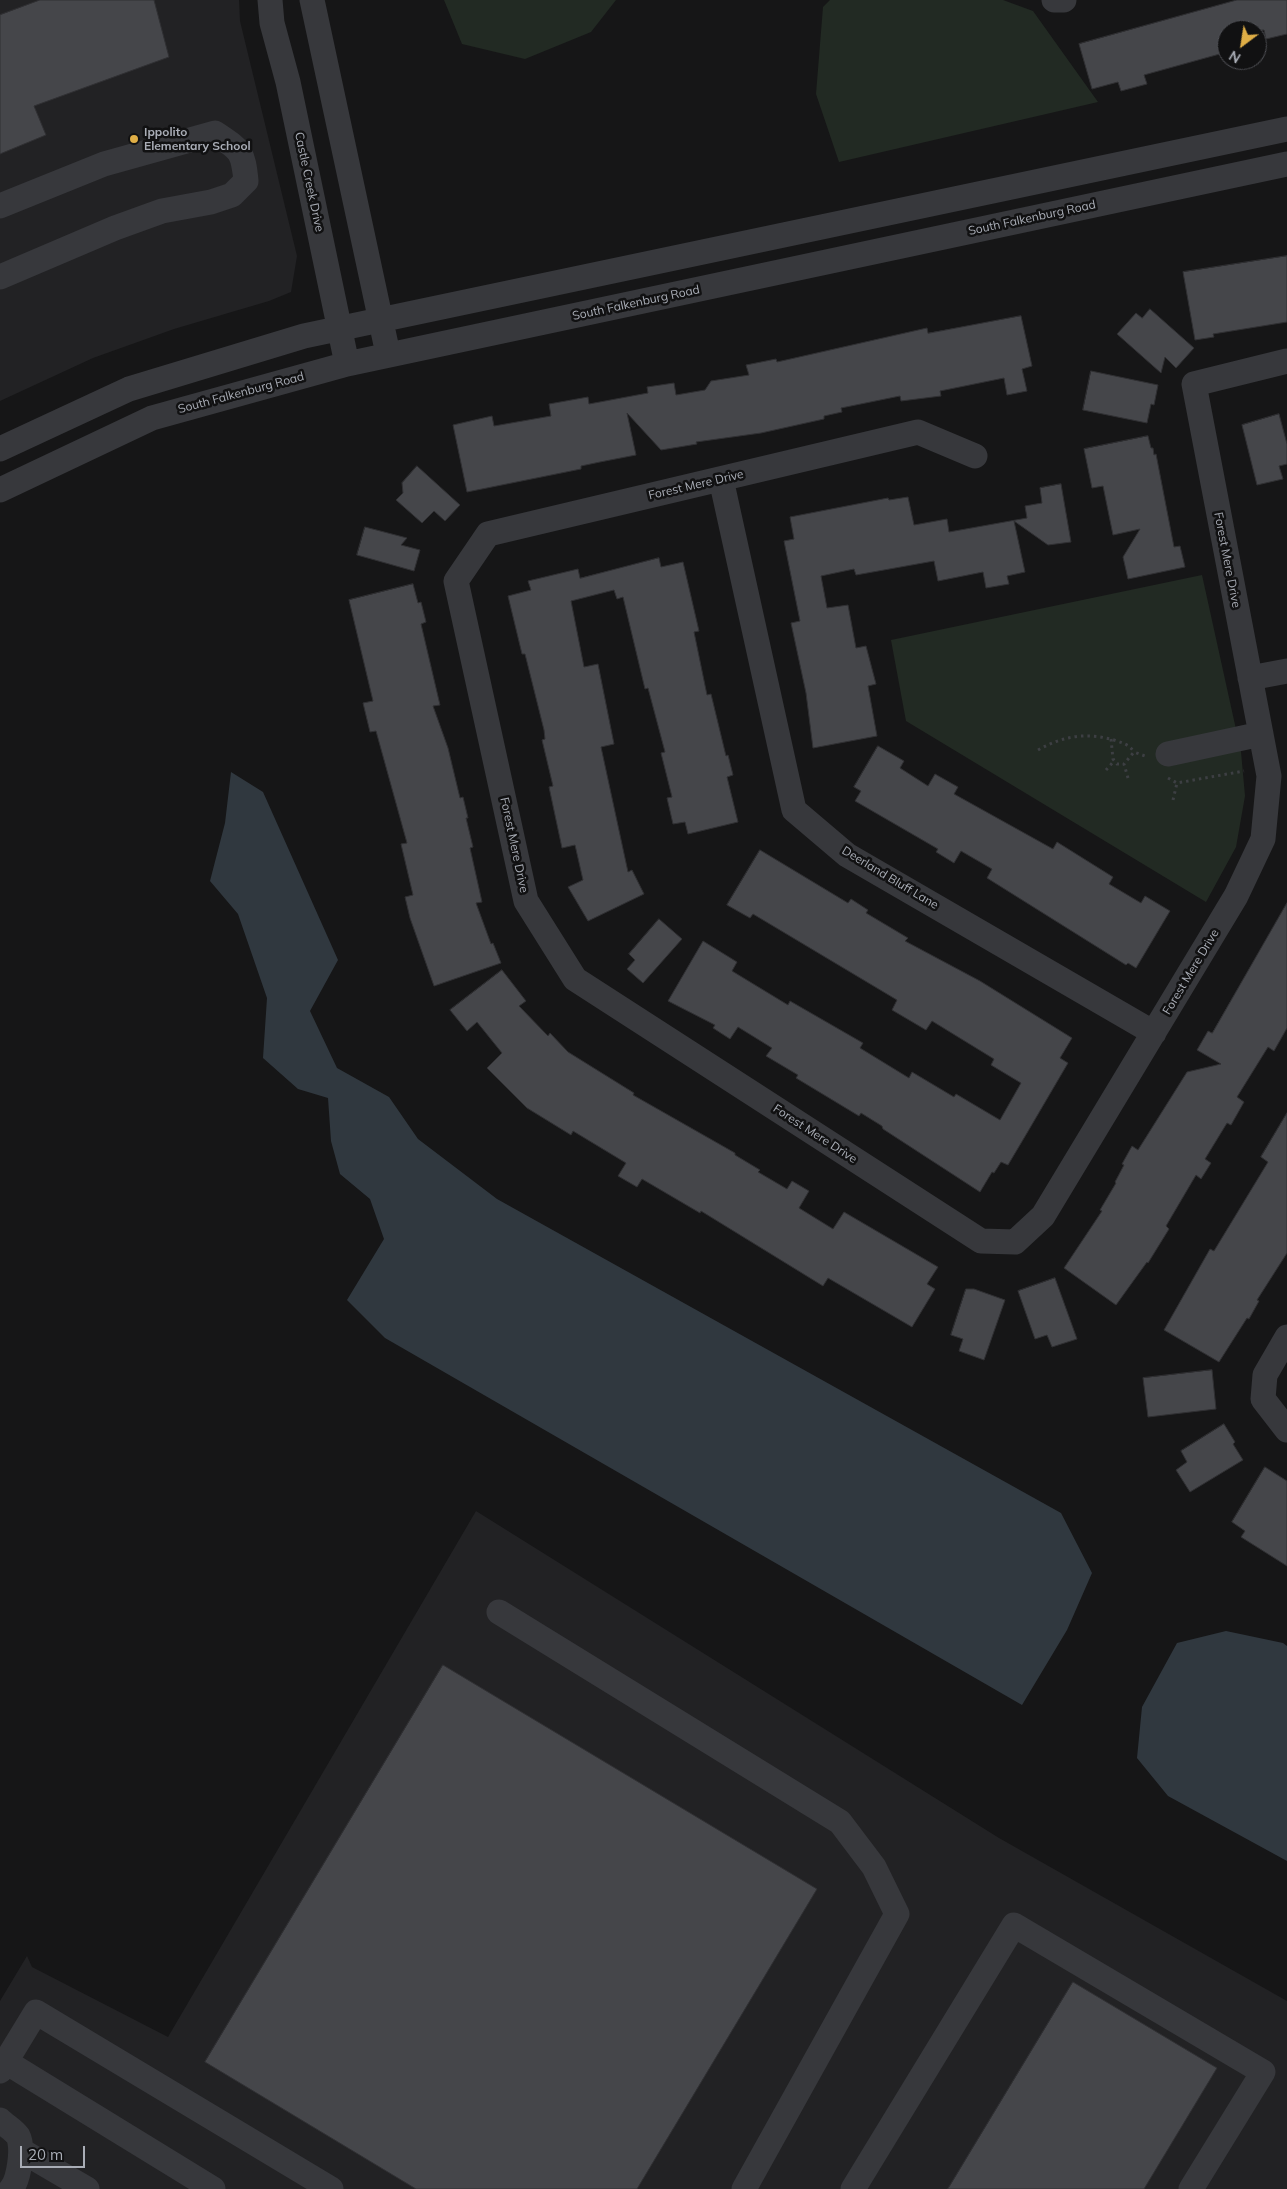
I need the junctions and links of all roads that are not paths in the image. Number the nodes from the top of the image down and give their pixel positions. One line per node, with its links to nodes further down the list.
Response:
1 (270, 0): 10 (street, Castle Creek Drive)
2 (312, 0): 9 (street)
3 (1054, 0): 4 (street)
4 (1064, 0)
5 (1287, 129): 9 (street)
6 (1287, 164): 11 (street, South Falkenburg Road)
7 (0, 206): 8 (street)
8 (0, 277)
9 (380, 320): 10 (street); 11 (street)
10 (340, 328): 13 (street, Castle Creek Drive); 14 (street)
11 (388, 354): 13 (street, South Falkenburg Road)
12 (1287, 361): 19 (street, Forest Mere Drive)
13 (348, 364): 17 (street, South Falkenburg Road)
14 (0, 450)
15 (975, 456): 16 (street, Forest Mere Drive)
16 (721, 479): 22 (street, Deerland Bluff Lane); 22 (street, Forest Mere Drive)
17 (0, 490)
18 (1287, 670): 19 (street)
19 (1250, 678): 20 (street, Forest Mere Drive)
20 (1261, 734): 21 (street); 22 (street, Forest Mere Drive)
21 (1168, 754)
22 (1154, 1033)
23 (1287, 1337): 24 (street)
24 (1287, 1430)
25 (499, 1612): 33 (street)
26 (3, 2066): 31 (street); 32 (street)
27 (0, 2120): 28 (street)
28 (22, 2150): 29 (street); 30 (street)
29 (11, 2189)
30 (87, 2189)
31 (214, 2189)
32 (331, 2189)
33 (744, 2189)
34 (853, 2189): 35 (street)
35 (1191, 2189)

